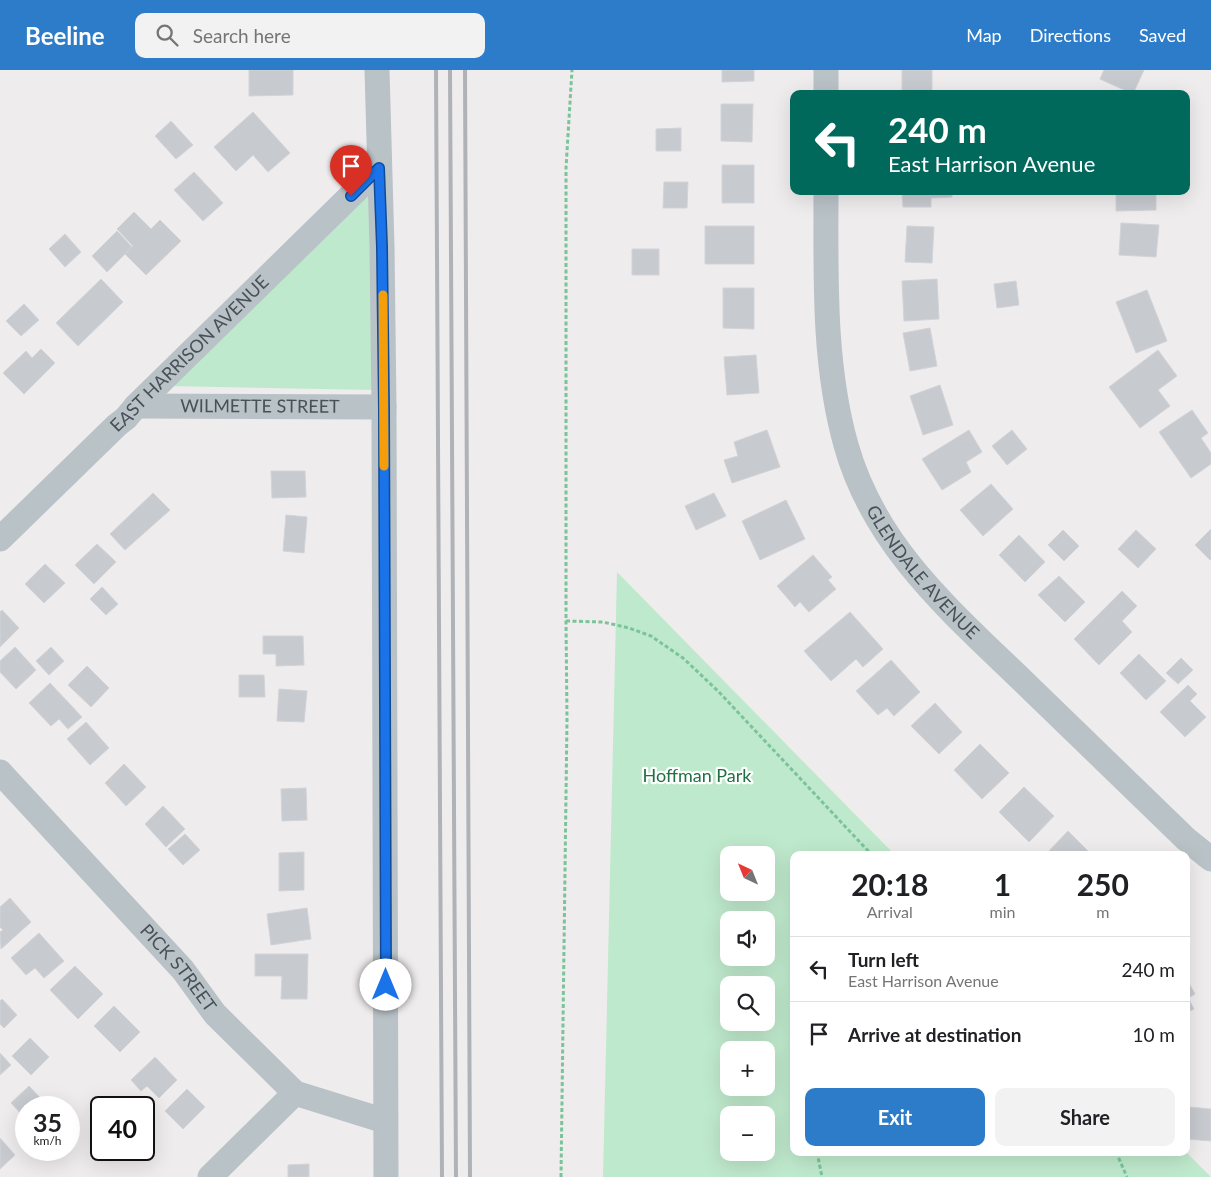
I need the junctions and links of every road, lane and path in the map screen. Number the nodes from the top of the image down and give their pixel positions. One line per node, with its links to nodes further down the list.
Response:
1 (378, 70): 5 (street)
2 (572, 70): 10 (path)
3 (826, 70): 4 (street)
4 (826, 90)
5 (379, 168): 7 (street, EAST HARRISON AVENUE); 8 (street)
6 (826, 195): 13 (street, GLENDALE AVENUE)
7 (136, 406): 8 (street, WILMETTE STREET); 9 (street, EAST HARRISON AVENUE)
8 (384, 408): 15 (street)
9 (0, 539)
10 (566, 621): 12 (path); 20 (path)
11 (0, 772): 14 (street, PICK STREET)
12 (868, 851)
13 (1211, 859)
14 (295, 1093): 15 (street, PICK STREET); 18 (street)
15 (385, 1121): 19 (street)
16 (818, 1156): 21 (path)
17 (1118, 1156): 22 (path)
18 (210, 1177)
19 (386, 1177)
20 (561, 1177)
21 (822, 1177)
22 (1127, 1177)

